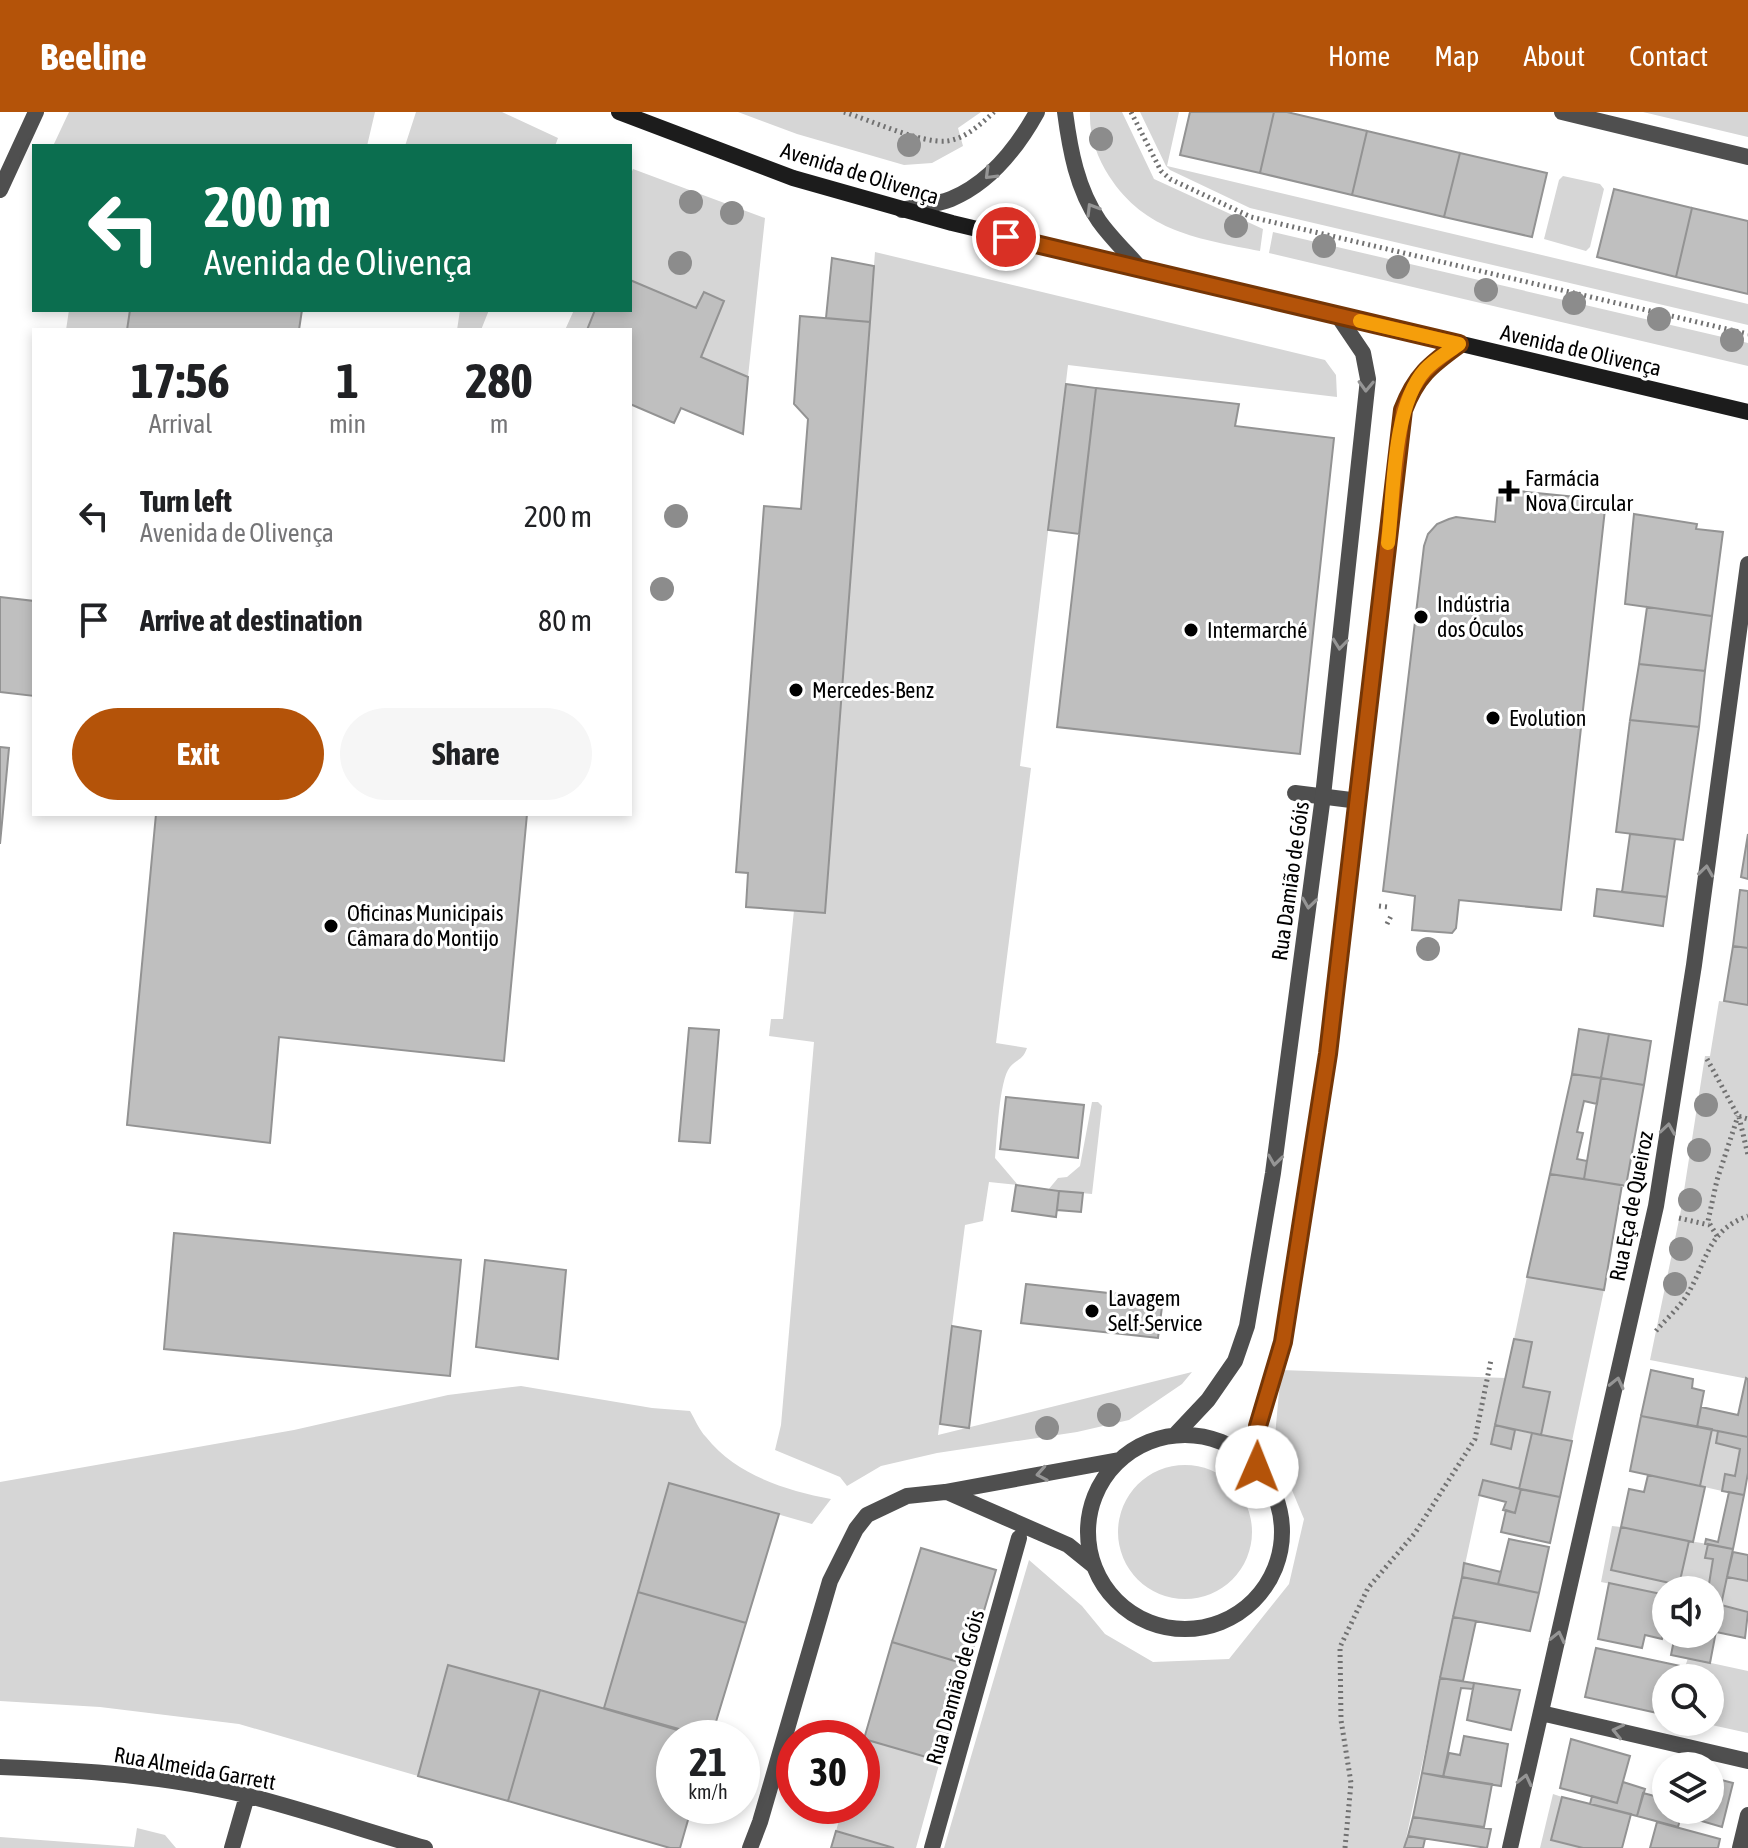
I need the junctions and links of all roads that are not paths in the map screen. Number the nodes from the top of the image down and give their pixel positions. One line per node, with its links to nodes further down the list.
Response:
1 (36, 112): 7 (street)
2 (619, 112): 8 (main road, Avenida de Olivença)
3 (1037, 112): 8 (street, one-way to 8)
4 (1065, 112): 9 (street, one-way to 4)
5 (1562, 112): 6 (street)
6 (1748, 157)
7 (0, 190)
8 (902, 210): 9 (main road, Avenida de Olivença)
9 (1141, 269): 10 (main road, Avenida de Olivença)
10 (1338, 316): 11 (main road, Avenida de Olivença); 15 (street, Rua Damião de Góis, one-way to 15)
11 (1459, 344): 12 (main road, Avenida de Olivença); 16 (street)
12 (1748, 412)
13 (1748, 564): 23 (street, Rua Eça de Queiroz, one-way to 13)
14 (1295, 793): 15 (street)
15 (1323, 796): 16 (street); 17 (street, Rua Damião de Góis, one-way to 17)
16 (1359, 801): 19 (street)
17 (1175, 1435): 18 (street); 19 (street)
18 (1119, 1460): 20 (street, one-way to 20); 22 (street)
19 (1257, 1467): 22 (street)
20 (945, 1492): 22 (street); 30 (street)
21 (1019, 1538): 31 (street, Rua Damião de Góis)
22 (1094, 1566)
23 (1541, 1713): 24 (street, one-way to 23); 32 (street, Rua Eça de Queiroz, one-way to 23)
24 (1748, 1761)
25 (0, 1767): 26 (street, Rua Almeida Garrett)
26 (247, 1796): 28 (street); 29 (street, Rua Almeida Garrett)
27 (1748, 1815): 33 (street)
28 (232, 1848)
29 (425, 1848)
30 (750, 1848)
31 (932, 1848)
32 (1510, 1848)
33 (1740, 1848)

